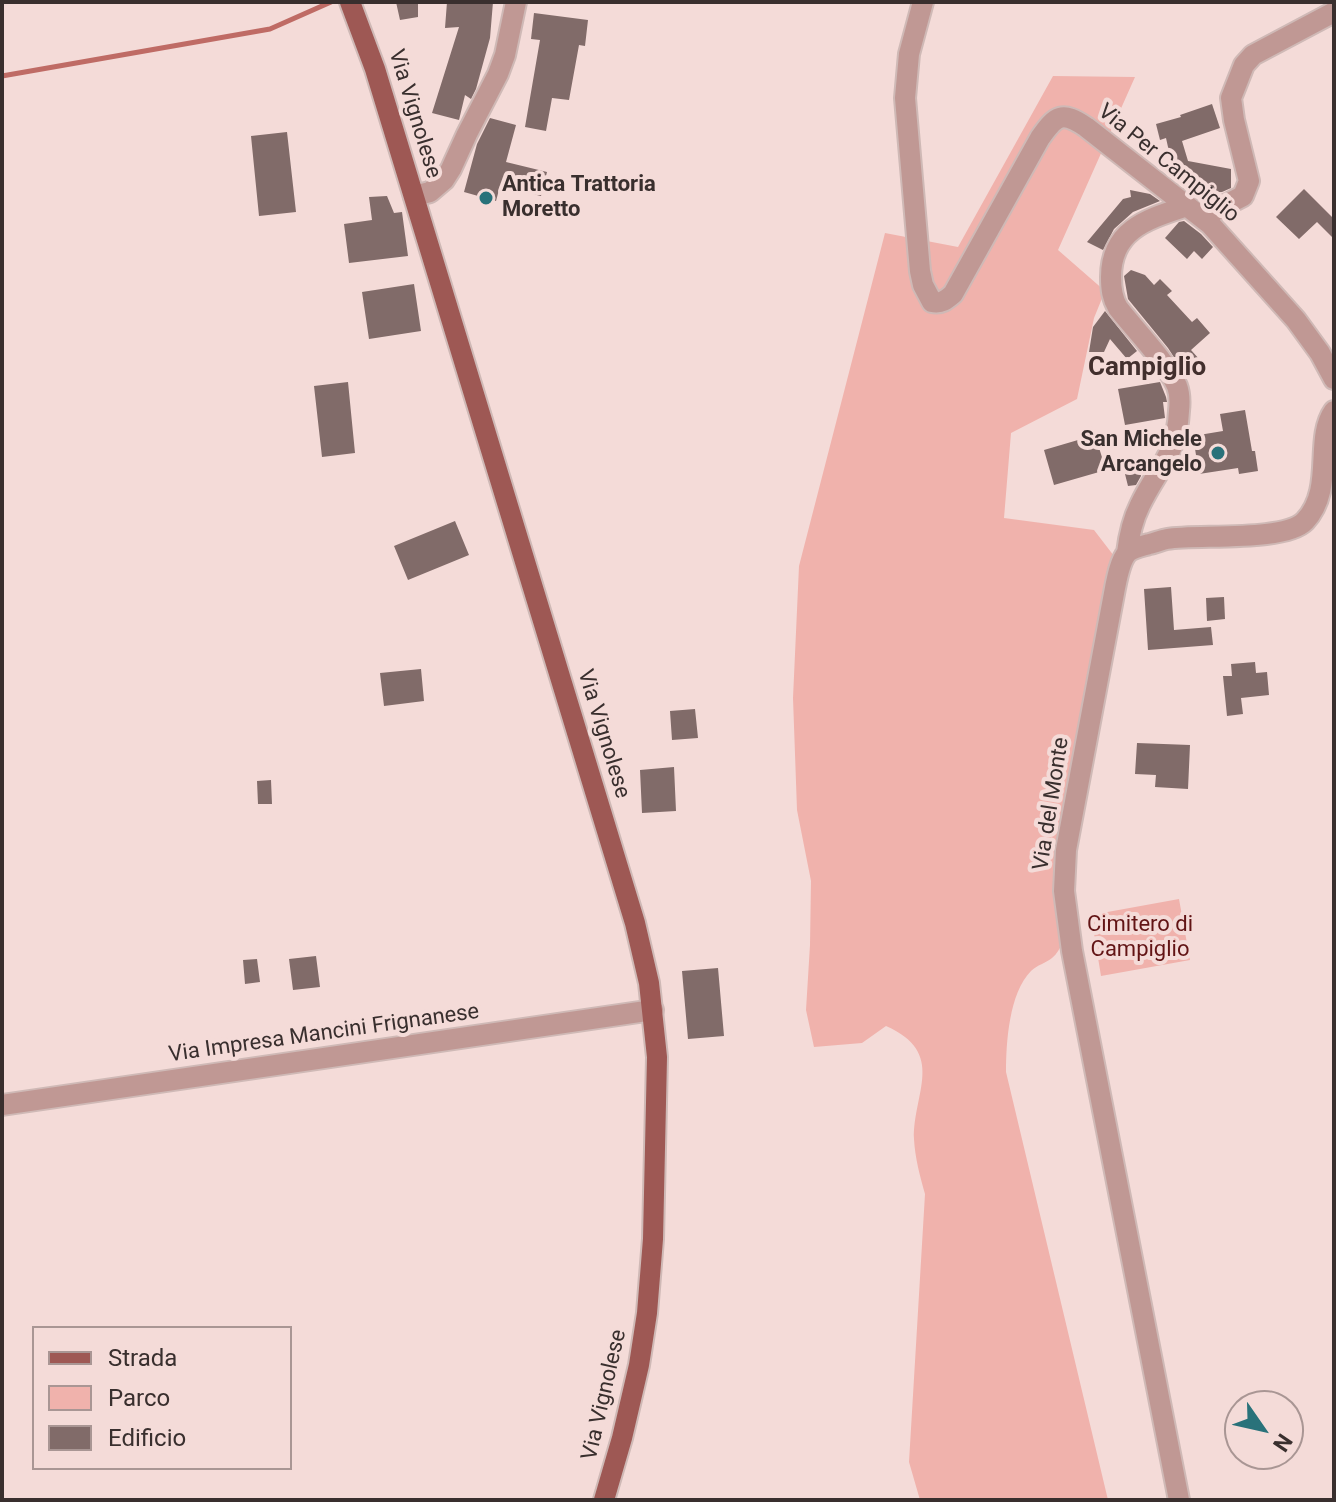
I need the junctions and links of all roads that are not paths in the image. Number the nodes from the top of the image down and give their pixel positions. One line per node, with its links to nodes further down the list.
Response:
1 (350, 2): 5 (main road, Via Vignolese)
2 (516, 2): 5 (street)
3 (923, 2): 6 (street, Via Per Campiglio)
4 (1334, 12): 7 (street)
5 (414, 196): 11 (main road, Via Vignolese)
6 (1187, 206): 7 (street, Via Per Campiglio); 10 (street, Via del Monte)
7 (1205, 219): 8 (street, Via Per Campiglio)
8 (1334, 379)
9 (1334, 411): 10 (street)
10 (1127, 553): 14 (street, Via del Monte)
11 (653, 1010): 12 (street, Via Impresa Mancini Frignanese); 13 (main road, Via Vignolese)
12 (2, 1105)
13 (604, 1500)
14 (1179, 1500)

